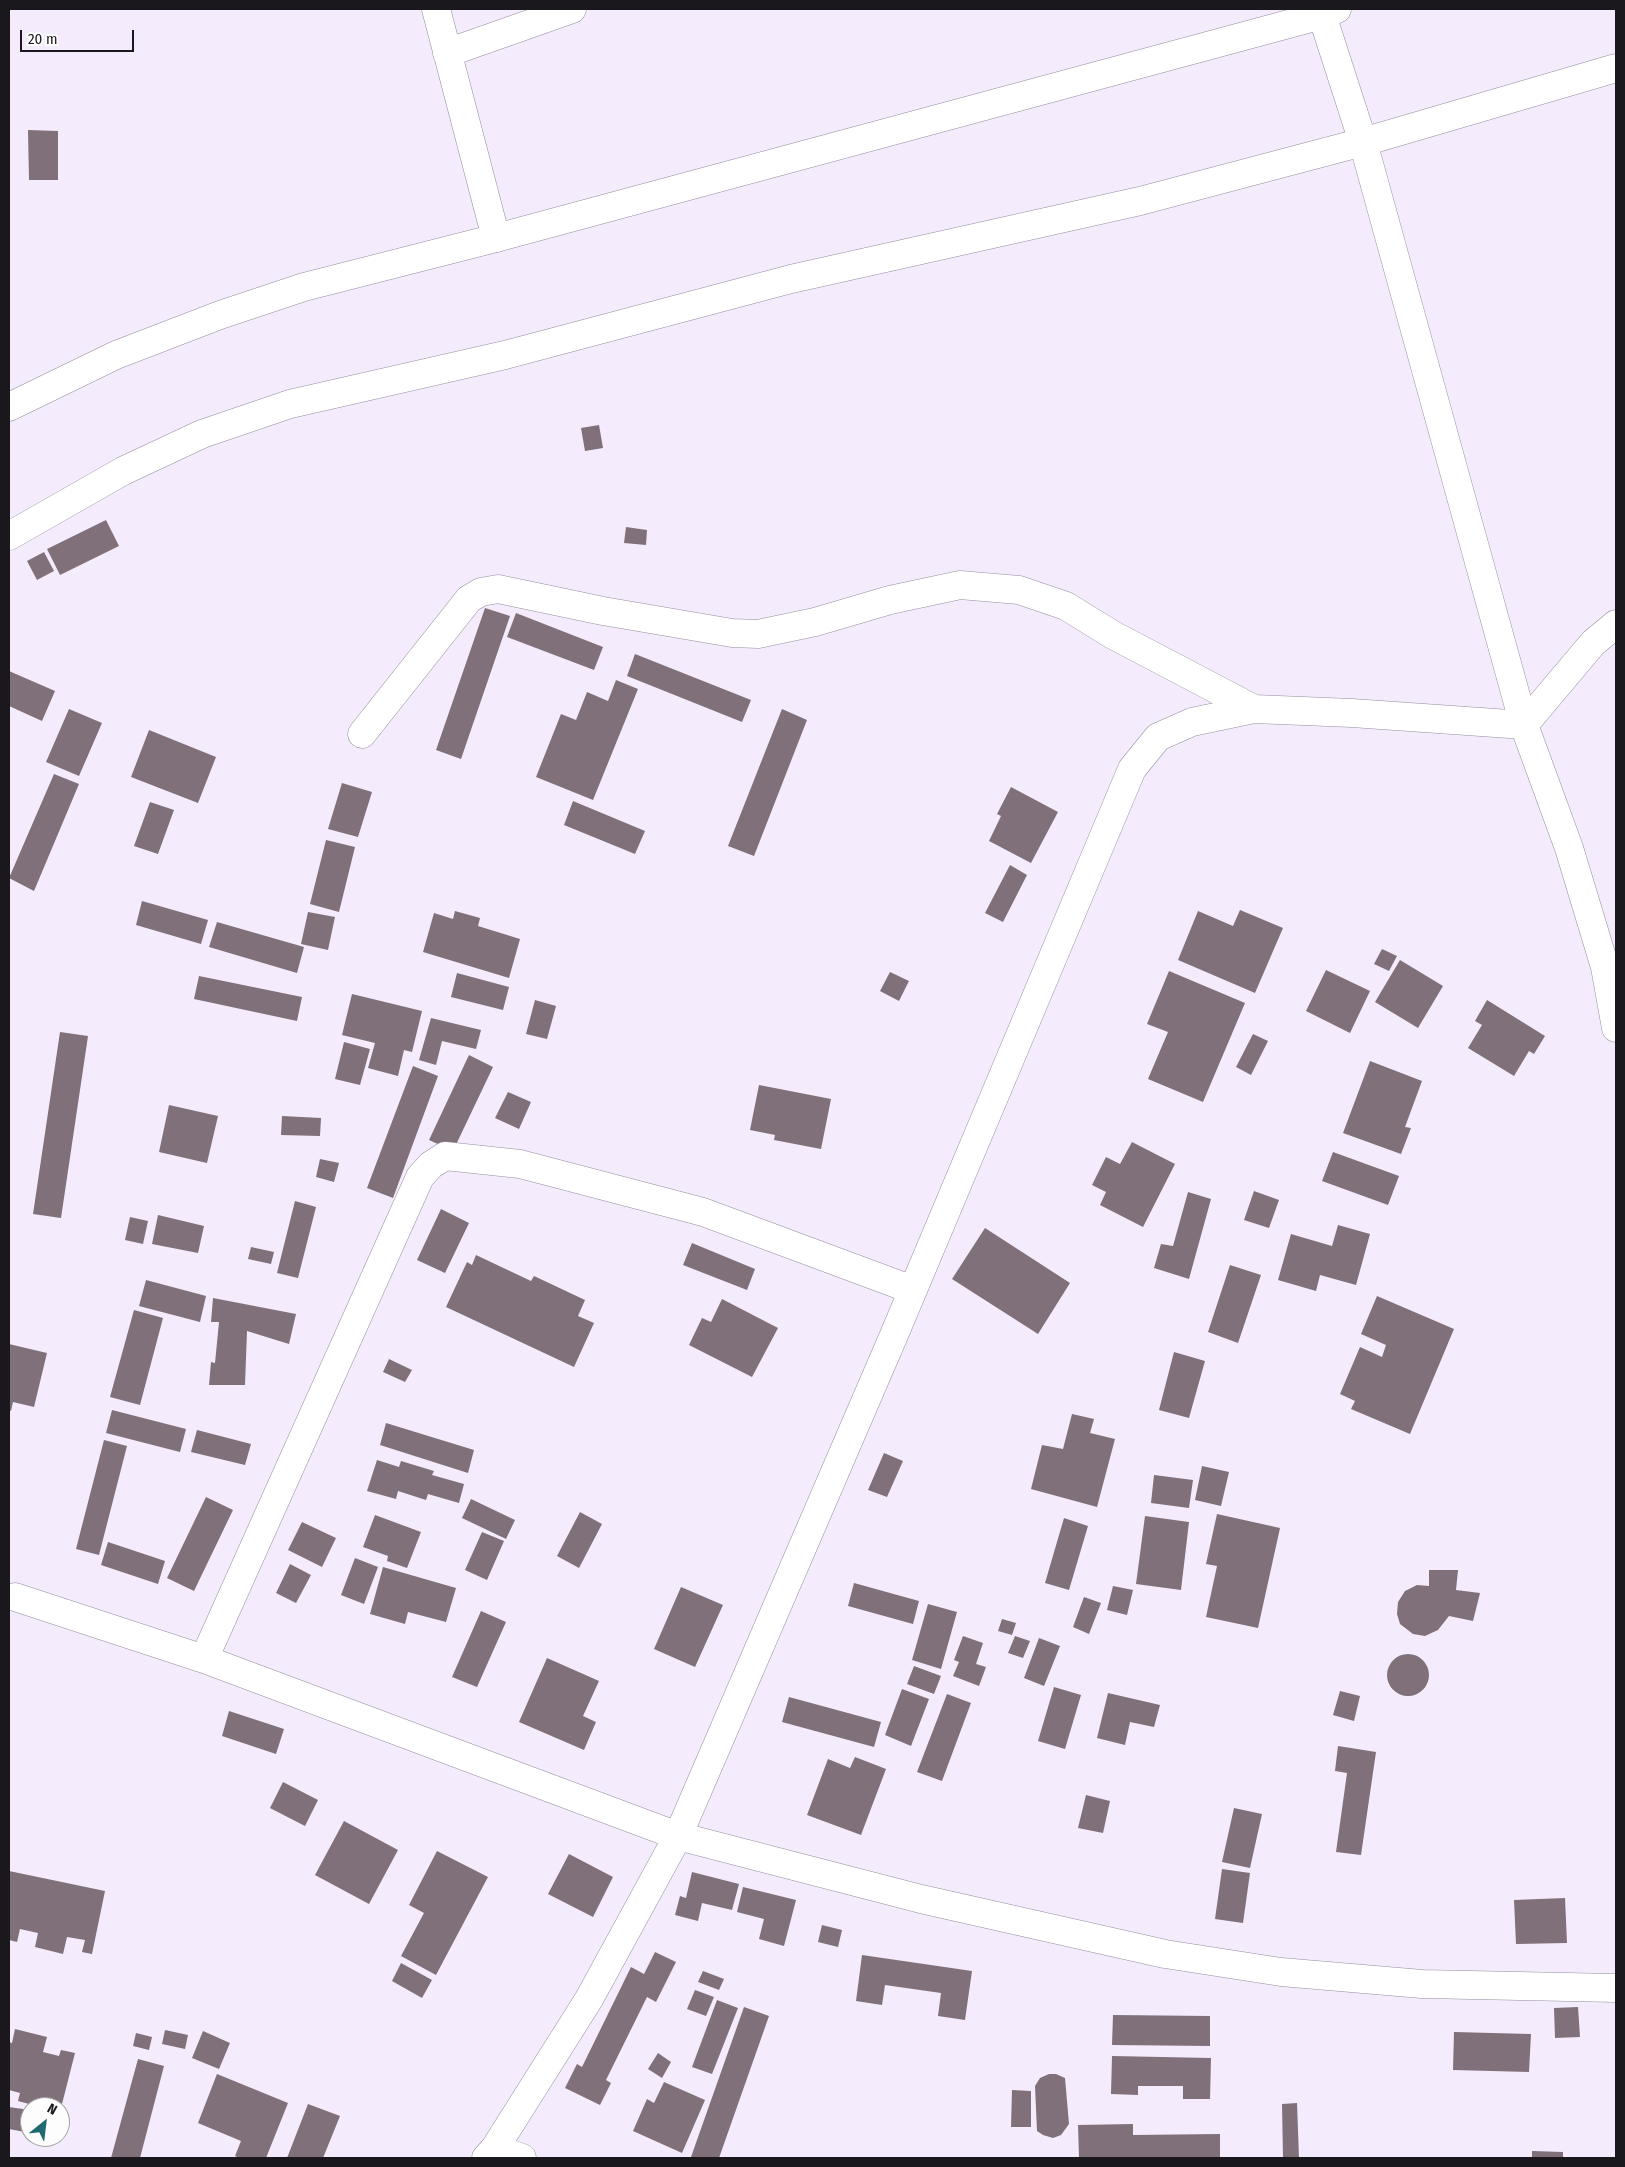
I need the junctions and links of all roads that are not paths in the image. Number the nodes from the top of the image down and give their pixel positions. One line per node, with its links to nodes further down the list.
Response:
1 (436, 9): 4 (street)
2 (572, 9): 4 (street)
3 (1329, 12): 6 (street); 7 (street)
4 (447, 53): 7 (street)
5 (1616, 68): 6 (street)
6 (1363, 142): 9 (street); 13 (street)
7 (496, 238): 8 (street)
8 (9, 407)
9 (9, 536)
10 (1616, 624): 11 (street)
11 (1605, 647): 13 (street)
12 (1254, 709): 13 (street); 14 (street); 17 (street)
13 (1524, 725): 15 (street)
14 (362, 734)
15 (1611, 968): 16 (street)
16 (1616, 1028)
17 (913, 1290): 19 (street); 20 (street)
18 (14, 1597): 19 (street)
19 (204, 1660): 20 (street)
20 (678, 1836): 21 (street); 22 (street)
21 (1616, 1988)
22 (491, 2153): 23 (street)
23 (522, 2158)

